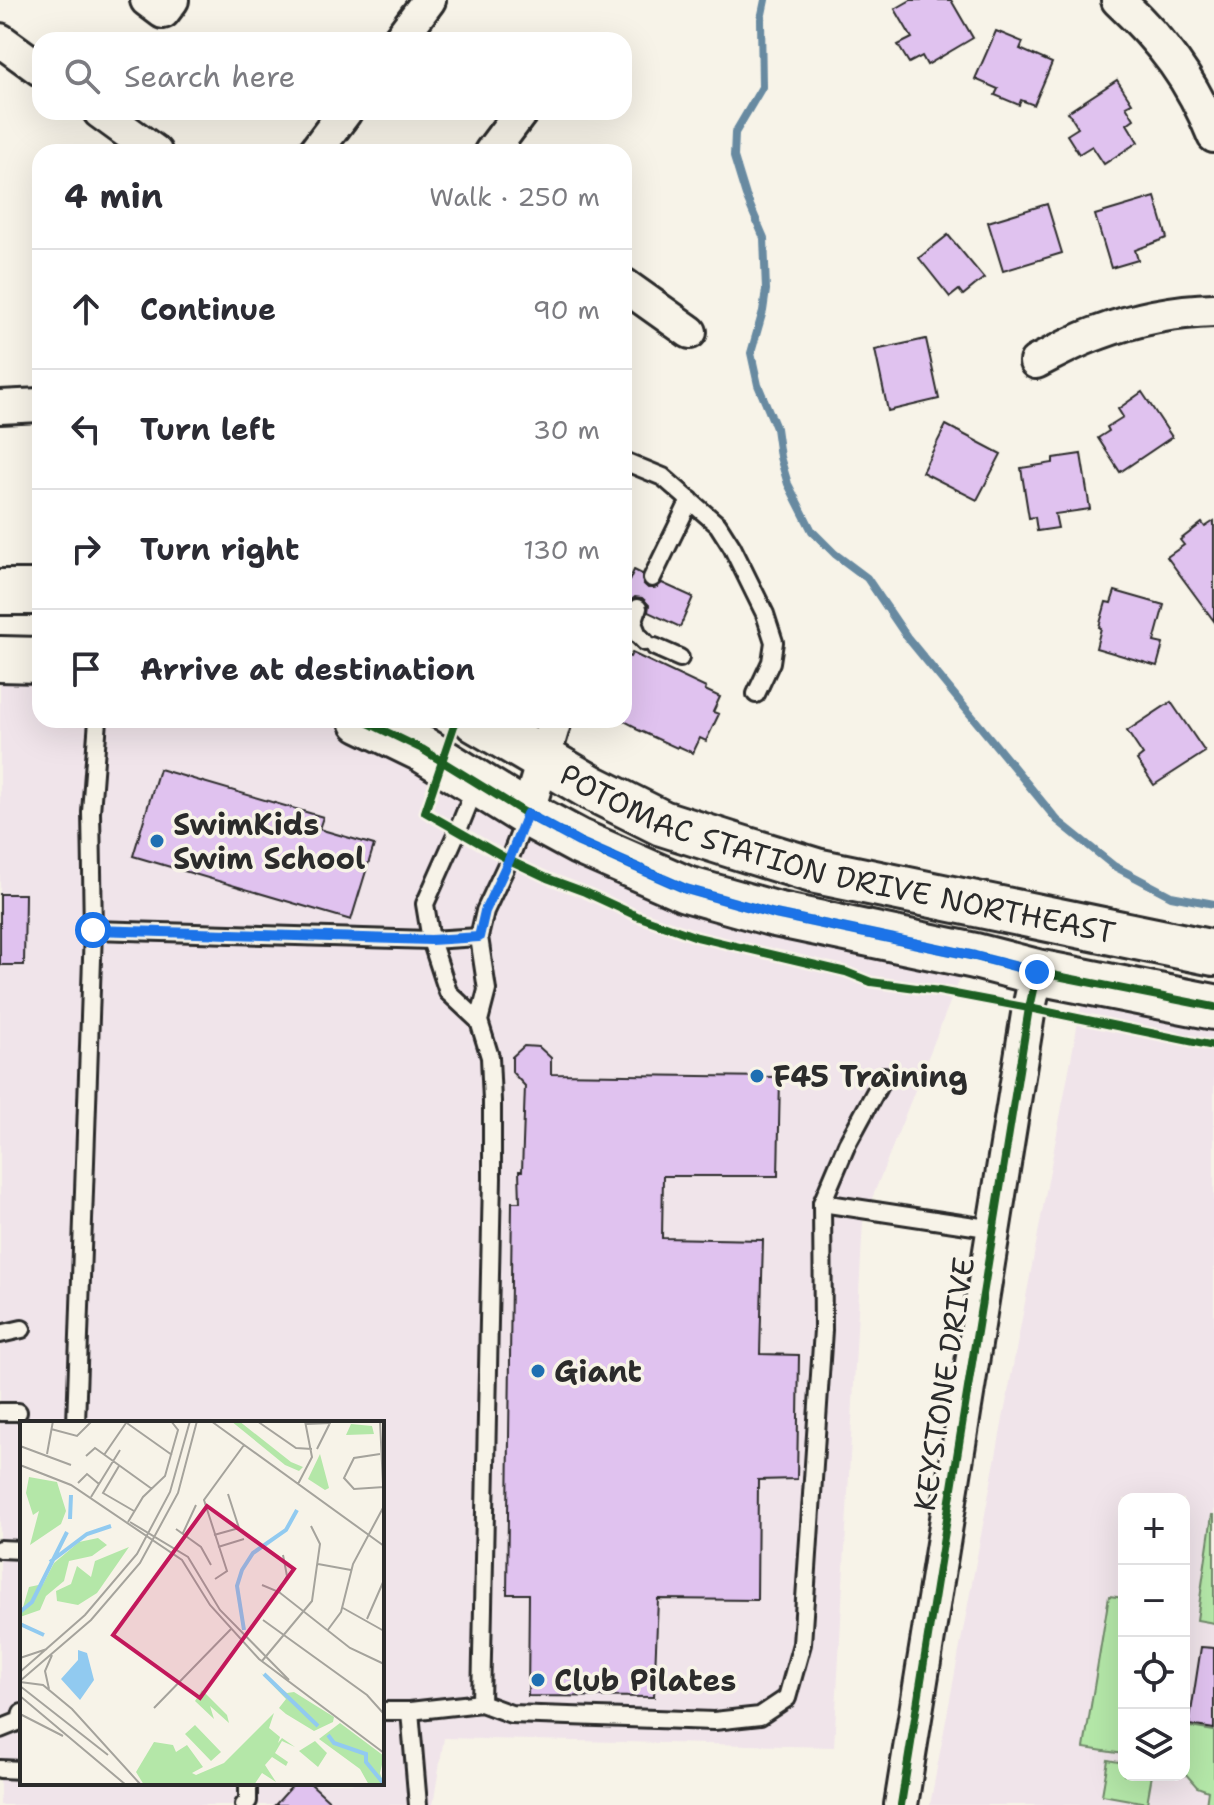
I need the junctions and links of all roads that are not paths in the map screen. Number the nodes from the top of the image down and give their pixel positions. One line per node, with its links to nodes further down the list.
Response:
1 (147, 0): 2 (street)
2 (172, 0)
3 (429, 0): 5 (street)
4 (1118, 0): 11 (street)
5 (405, 32)
6 (0, 40): 7 (street)
7 (32, 63)
8 (111, 120): 12 (street)
9 (339, 120): 13 (street)
10 (515, 120): 14 (street)
11 (1214, 136)
12 (144, 144)
13 (321, 144)
14 (497, 144)
15 (632, 291): 17 (street)
16 (1214, 310): 18 (street)
17 (690, 332)
18 (1036, 362)
19 (32, 405): 20 (street)
20 (0, 407)
21 (632, 464): 22 (lane)
22 (690, 500): 23 (lane); 30 (lane)
23 (652, 578)
24 (0, 592): 25 (street)
25 (32, 592)
26 (638, 608): 27 (lane)
27 (680, 658)
28 (0, 659): 29 (street)
29 (32, 660)
30 (756, 694)
31 (97, 728): 38 (lane)
32 (379, 728): 36 (street, POTOMAC STATION DRIVE NORTHEAST)
33 (488, 728): 36 (street)
34 (507, 728): 35 (street, POTOMAC STATION DRIVE NORTHEAST)
35 (550, 740): 37 (street); 41 (street, POTOMAC STATION DRIVE NORTHEAST)
36 (477, 782): 37 (street, POTOMAC STATION DRIVE NORTHEAST); 40 (lane)
37 (527, 814): 39 (lane); 42 (street, POTOMAC STATION DRIVE NORTHEAST)
38 (93, 930): 40 (lane); 52 (lane)
39 (479, 937): 40 (lane); 44 (lane)
40 (431, 940): 44 (lane)
41 (1214, 953)
42 (1037, 972): 43 (street, POTOMAC STATION DRIVE NORTHEAST); 47 (street, KEYSTONE DRIVE)
43 (1214, 1007)
44 (479, 1021): 55 (lane)
45 (884, 1076): 46 (lane)
46 (822, 1203): 47 (lane); 55 (lane)
47 (994, 1229): 65 (street, KEYSTONE DRIVE)
48 (22, 1329): 49 (lane)
49 (0, 1334)
50 (0, 1412): 51 (lane)
51 (18, 1412)
52 (76, 1421)
53 (0, 1549): 54 (lane)
54 (20, 1550)
55 (481, 1703): 57 (lane)
56 (384, 1711): 57 (lane)
57 (410, 1711): 64 (lane)
58 (20, 1721): 59 (lane)
59 (0, 1729)
60 (0, 1769): 61 (lane)
61 (20, 1770)
62 (248, 1785): 63 (lane)
63 (244, 1805)
64 (418, 1805)
65 (901, 1805)

